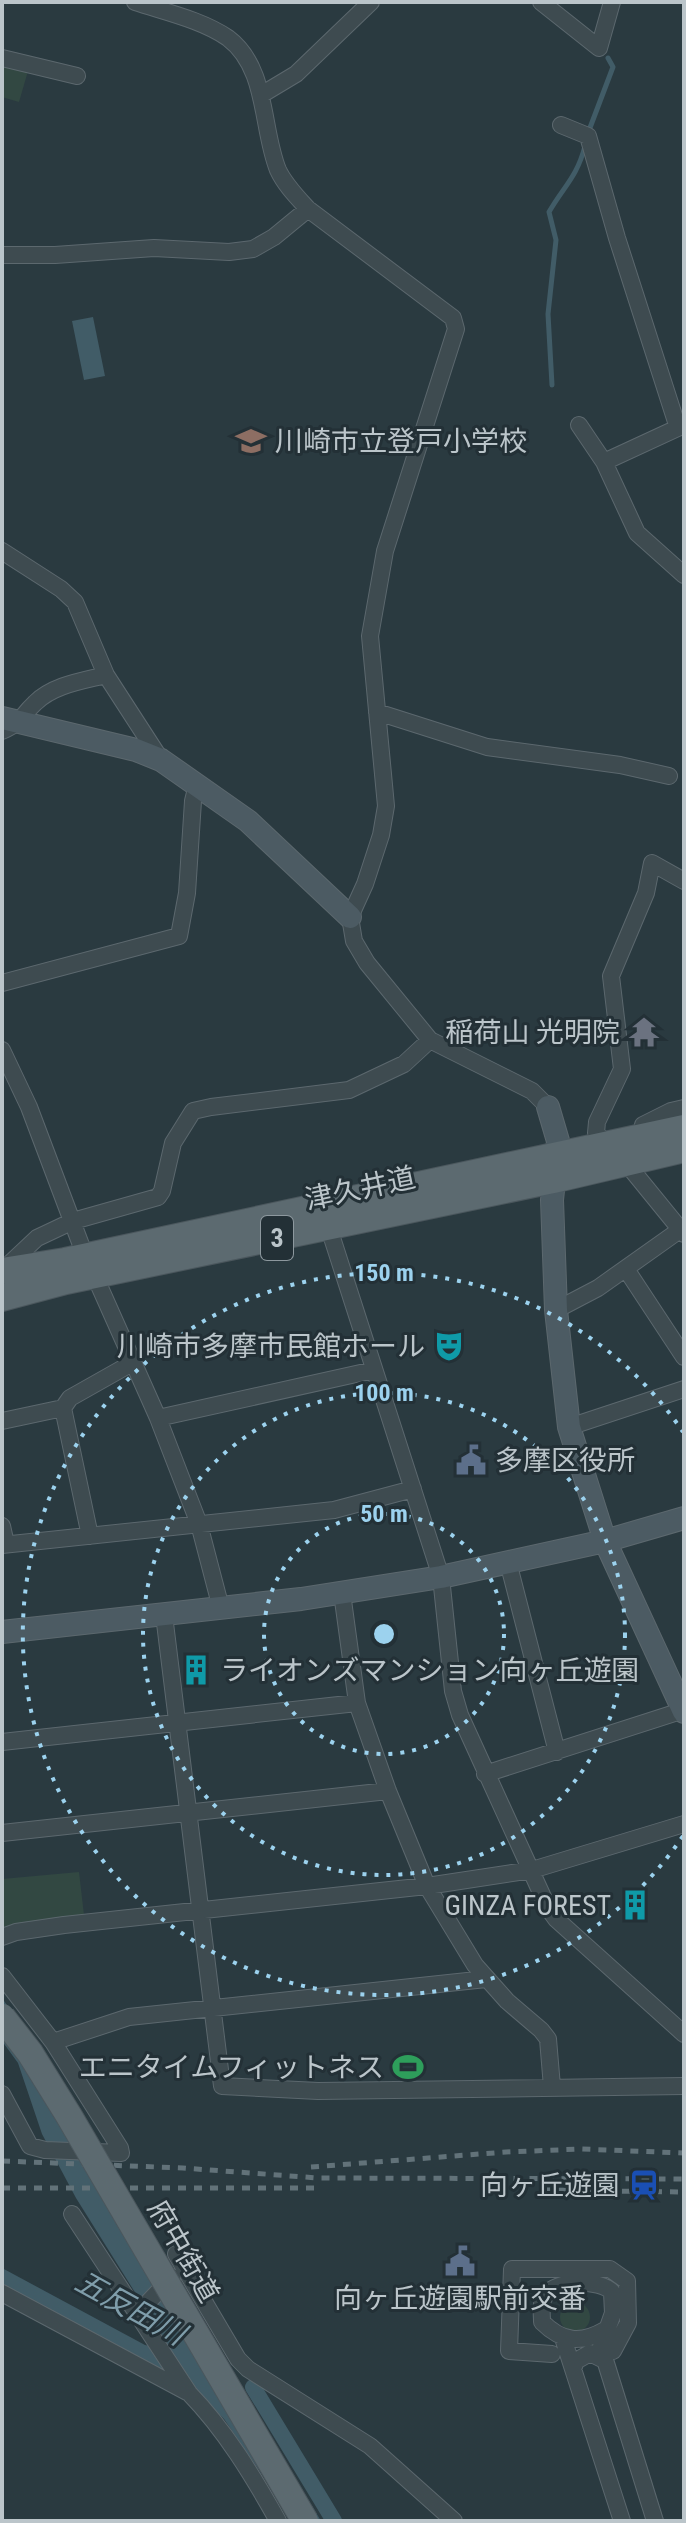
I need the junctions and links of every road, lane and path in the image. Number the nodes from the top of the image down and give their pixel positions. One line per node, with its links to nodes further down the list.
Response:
1 (135, 2): 7 (street)
2 (371, 2): 7 (street)
3 (541, 2): 4 (street)
4 (612, 2)
5 (2, 58): 6 (street)
6 (77, 76)
7 (261, 95): 9 (street)
8 (561, 125): 12 (street)
9 (308, 209): 10 (street); 17 (street)
10 (2, 255)
11 (579, 425): 13 (street)
12 (681, 427): 13 (street)
13 (604, 462): 15 (street)
14 (2, 551): 16 (street)
15 (684, 575)
16 (106, 675): 18 (street); 19 (street)
17 (377, 712): 20 (street); 23 (street)
18 (8, 724): 19 (street)
19 (161, 760): 21 (street)
20 (669, 776)
21 (197, 785): 23 (street); 24 (street)
22 (684, 881): 31 (street)
23 (350, 917): 25 (street)
24 (2, 983)
25 (430, 1040): 27 (street); 36 (street)
26 (2, 1050): 36 (street)
27 (548, 1107): 34 (street)
28 (684, 1108): 30 (street)
29 (684, 1128): 30 (main road, 津久井道 / 3)
30 (640, 1138): 31 (main road, 津久井道 / 3)
31 (608, 1145): 34 (main road, 津久井道 / 3)
32 (684, 1149): 33 (main road, 津久井道 / 3)
33 (627, 1164): 34 (main road, 津久井道 / 3); 37 (street)
34 (555, 1168): 35 (main road, 津久井道 / 3); 42 (street)
35 (325, 1217): 38 (main road, 津久井道 / 3); 45 (street)
36 (73, 1221): 38 (street); 40 (street)
37 (683, 1230): 39 (street)
38 (90, 1265): 40 (main road, 津久井道 / 3); 41 (main road, 津久井道 / 3); 44 (street)
39 (626, 1269): 42 (street); 43 (street)
40 (2, 1271)
41 (2, 1298)
42 (556, 1310): 50 (street)
43 (684, 1357)
44 (132, 1363): 47 (street); 48 (street)
45 (374, 1370): 48 (street); 51 (street)
46 (684, 1389): 50 (street)
47 (63, 1408): 49 (street); 55 (street)
48 (158, 1418): 53 (street)
49 (2, 1421)
50 (569, 1427): 56 (street)
51 (413, 1489): 53 (street); 59 (street)
52 (684, 1518): 56 (street)
53 (199, 1524): 55 (street); 61 (street)
54 (2, 1526): 57 (street)
55 (90, 1536): 57 (street)
56 (605, 1541): 58 (street); 65 (street)
57 (4, 1544)
58 (508, 1562): 59 (street); 68 (street)
59 (441, 1577): 60 (street); 69 (street)
60 (342, 1593): 61 (street); 64 (street)
61 (221, 1608): 62 (street)
62 (164, 1615): 63 (street); 66 (street)
63 (2, 1632)
64 (357, 1703): 66 (street); 70 (street)
65 (684, 1711): 68 (street)
66 (176, 1722): 67 (street); 71 (street)
67 (2, 1742)
68 (557, 1752): 69 (street)
69 (485, 1774): 74 (street)
70 (388, 1791): 71 (street); 75 (street)
71 (187, 1813): 73 (street); 76 (street)
72 (684, 1824): 74 (street)
73 (2, 1833)
74 (532, 1870): 75 (street); 82 (street)
75 (427, 1886): 76 (street); 79 (street)
76 (198, 1911): 77 (street); 80 (street)
77 (2, 1937)
78 (2, 1976): 83 (street)
79 (486, 1979): 80 (street); 85 (street)
80 (211, 2008): 83 (street); 85 (street)
81 (2, 2017): 97 (main road, 府中街道, bridge)
82 (684, 2034)
83 (53, 2042): 86 (street)
84 (684, 2086): 85 (street)
85 (552, 2087)
86 (2, 2094)
87 (72, 2214): 89 (street)
88 (2, 2293): 95 (street)
89 (141, 2310): 95 (street); 98 (street)
90 (605, 2330): 91 (street); 91 (street); 93 (street)
91 (563, 2338): 94 (street)
92 (552, 2354): 93 (street)
93 (608, 2355): 94 (street); 100 (street)
94 (573, 2369): 99 (street)
95 (185, 2388): 96 (street)
96 (278, 2521)
97 (305, 2521)
98 (454, 2521)
99 (622, 2521)
100 (655, 2521)

